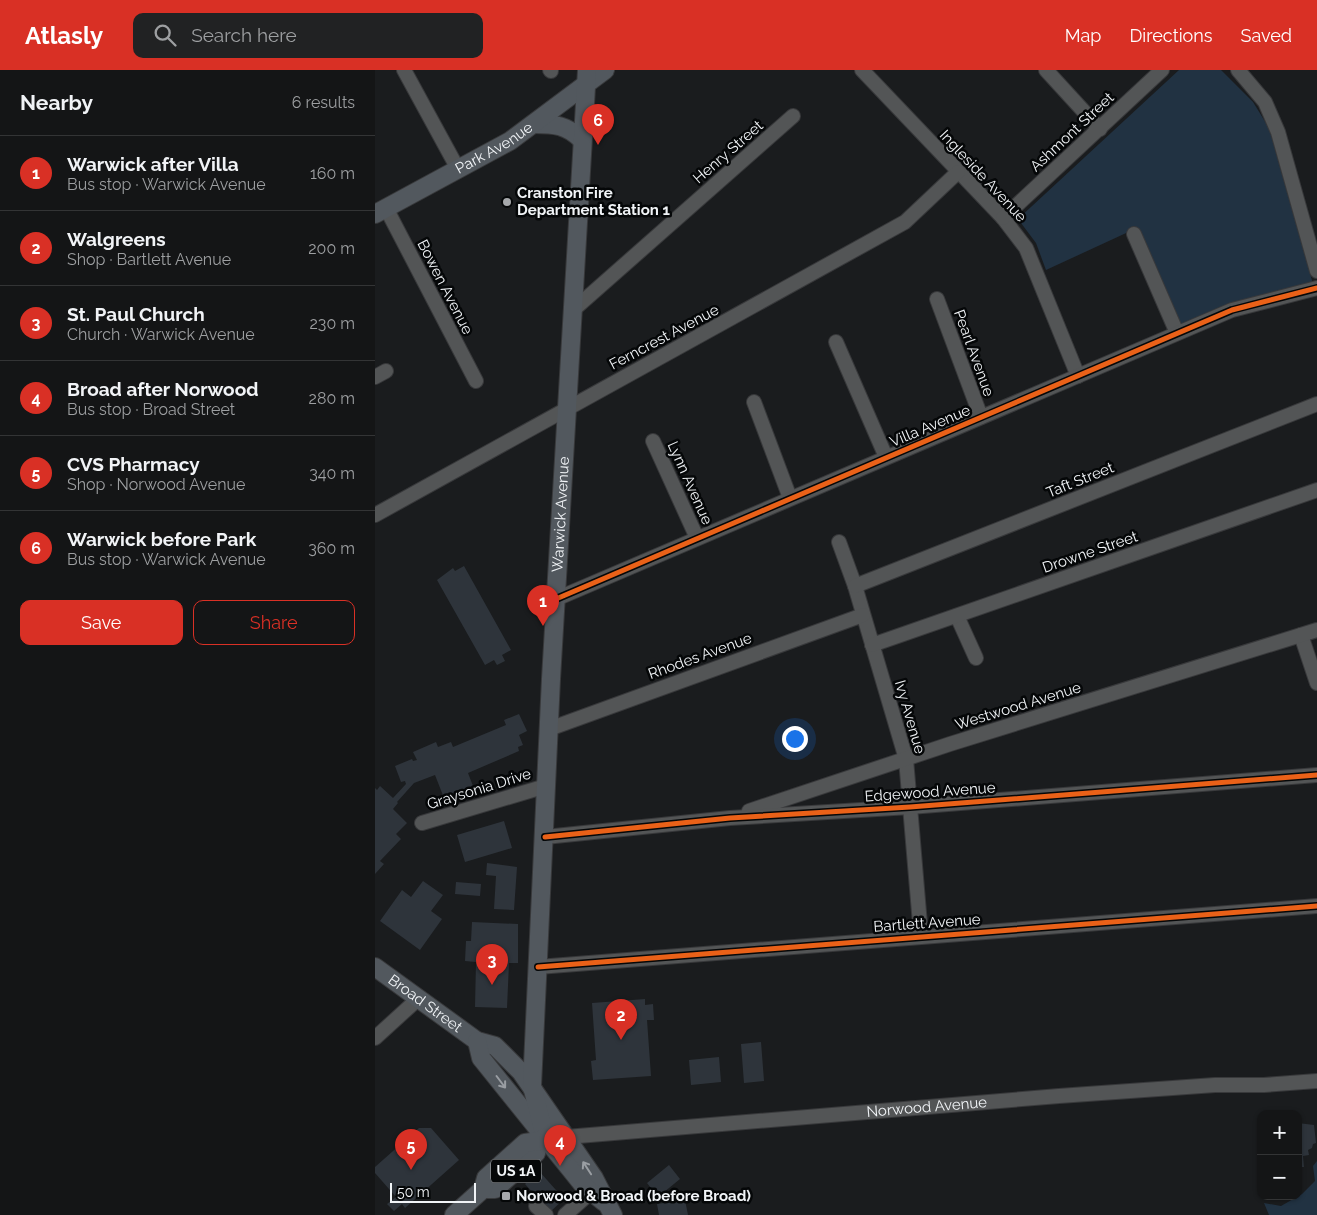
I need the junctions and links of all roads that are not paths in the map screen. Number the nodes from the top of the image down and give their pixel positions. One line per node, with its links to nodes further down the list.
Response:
1 (404, 70): 12 (street)
2 (605, 70): 7 (main road, Park Avenue)
3 (862, 70): 13 (street, Ingleside Avenue)
4 (1046, 70): 10 (street)
5 (1163, 70): 10 (street, Ashmont Street)
6 (1237, 70): 17 (street)
7 (586, 78): 9 (main road, Park Avenue); 11 (main road, Warwick Avenue)
8 (793, 116): 20 (street, Henry Street)
9 (534, 124): 11 (main road); 12 (main road, Park Avenue)
10 (1100, 128): 15 (street, Ashmont Street)
11 (582, 140): 20 (main road, Warwick Avenue)
12 (458, 169): 14 (main road, Park Avenue)
13 (957, 172): 15 (street, Ingleside Avenue); 27 (street, Ferncrest Avenue)
14 (381, 211): 24 (street, Bowen Avenue)
15 (1003, 218): 23 (street, Ingleside Avenue)
16 (1134, 234): 21 (street)
17 (1317, 271)
18 (1317, 288): 21 (street, Villa Avenue)
19 (937, 299): 28 (street, Pearl Avenue)
20 (573, 311): 27 (main road, Warwick Avenue)
21 (1177, 333): 23 (street, Villa Avenue)
22 (836, 342): 30 (street)
23 (1079, 376): 28 (street, Villa Avenue)
24 (475, 381)
25 (755, 402): 32 (street)
26 (1317, 404): 36 (street, Taft Street)
27 (567, 408): 33 (street, Ferncrest Avenue); 37 (main road, Warwick Avenue)
28 (981, 417): 30 (street, Villa Avenue)
29 (653, 441): 34 (street, Lynn Avenue)
30 (886, 458): 32 (street, Villa Avenue)
31 (1317, 490): 39 (street, Drowne Street)
32 (790, 498): 34 (street, Villa Avenue)
33 (375, 514)
34 (697, 538): 37 (street, Villa Avenue)
35 (839, 542): 36 (street, Ivy Avenue)
36 (855, 586): 38 (street, Ivy Avenue)
37 (556, 599): 45 (main road, Warwick Avenue)
38 (863, 615): 42 (street, Ivy Avenue); 45 (street, Rhodes Avenue)
39 (957, 616): 42 (street, Drowne Street); 43 (street)
40 (1317, 630): 41 (street, Westwood Avenue)
41 (1301, 635): 44 (street); 46 (street, Westwood Avenue)
42 (872, 644): 46 (street, Ivy Avenue)
43 (976, 658)
44 (1317, 683)
45 (549, 728): 48 (main road, Warwick Avenue)
46 (906, 759): 49 (street, Ivy Avenue); 50 (street, Westwood Avenue)
47 (1317, 775): 49 (street, Edgewood Avenue)
48 (546, 786): 51 (street, Graysonia Drive); 52 (main road, Warwick Avenue)
49 (910, 807): 50 (street, Edgewood Avenue); 54 (street, Ivy Avenue)
50 (730, 818): 52 (street, Edgewood Avenue)
51 (422, 823)
52 (545, 837): 56 (main road, Warwick Avenue)
53 (1317, 906): 54 (street, Bartlett Avenue)
54 (921, 936): 56 (street, Bartlett Avenue)
55 (375, 967): 57 (main road, Broad Street)
56 (538, 967): 61 (main road, Warwick Avenue)
57 (419, 998): 58 (street); 59 (main road, Broad Street)
58 (375, 1038)
59 (477, 1041): 61 (main road, Broad Street); 63 (main road, Broad Street, one-way to 63)
60 (1317, 1081): 62 (street, Norwood Avenue)
61 (532, 1086): 62 (main road, Broad Street); 63 (main road, Warwick Avenue)
62 (566, 1137): 63 (main road, Norwood Avenue); 64 (main road, Broad Street, one-way to 62)
63 (542, 1139): 64 (main road, Broad Street); 65 (main road, US 1A)
64 (603, 1203): 66 (street)
65 (454, 1215)
66 (565, 1215)

